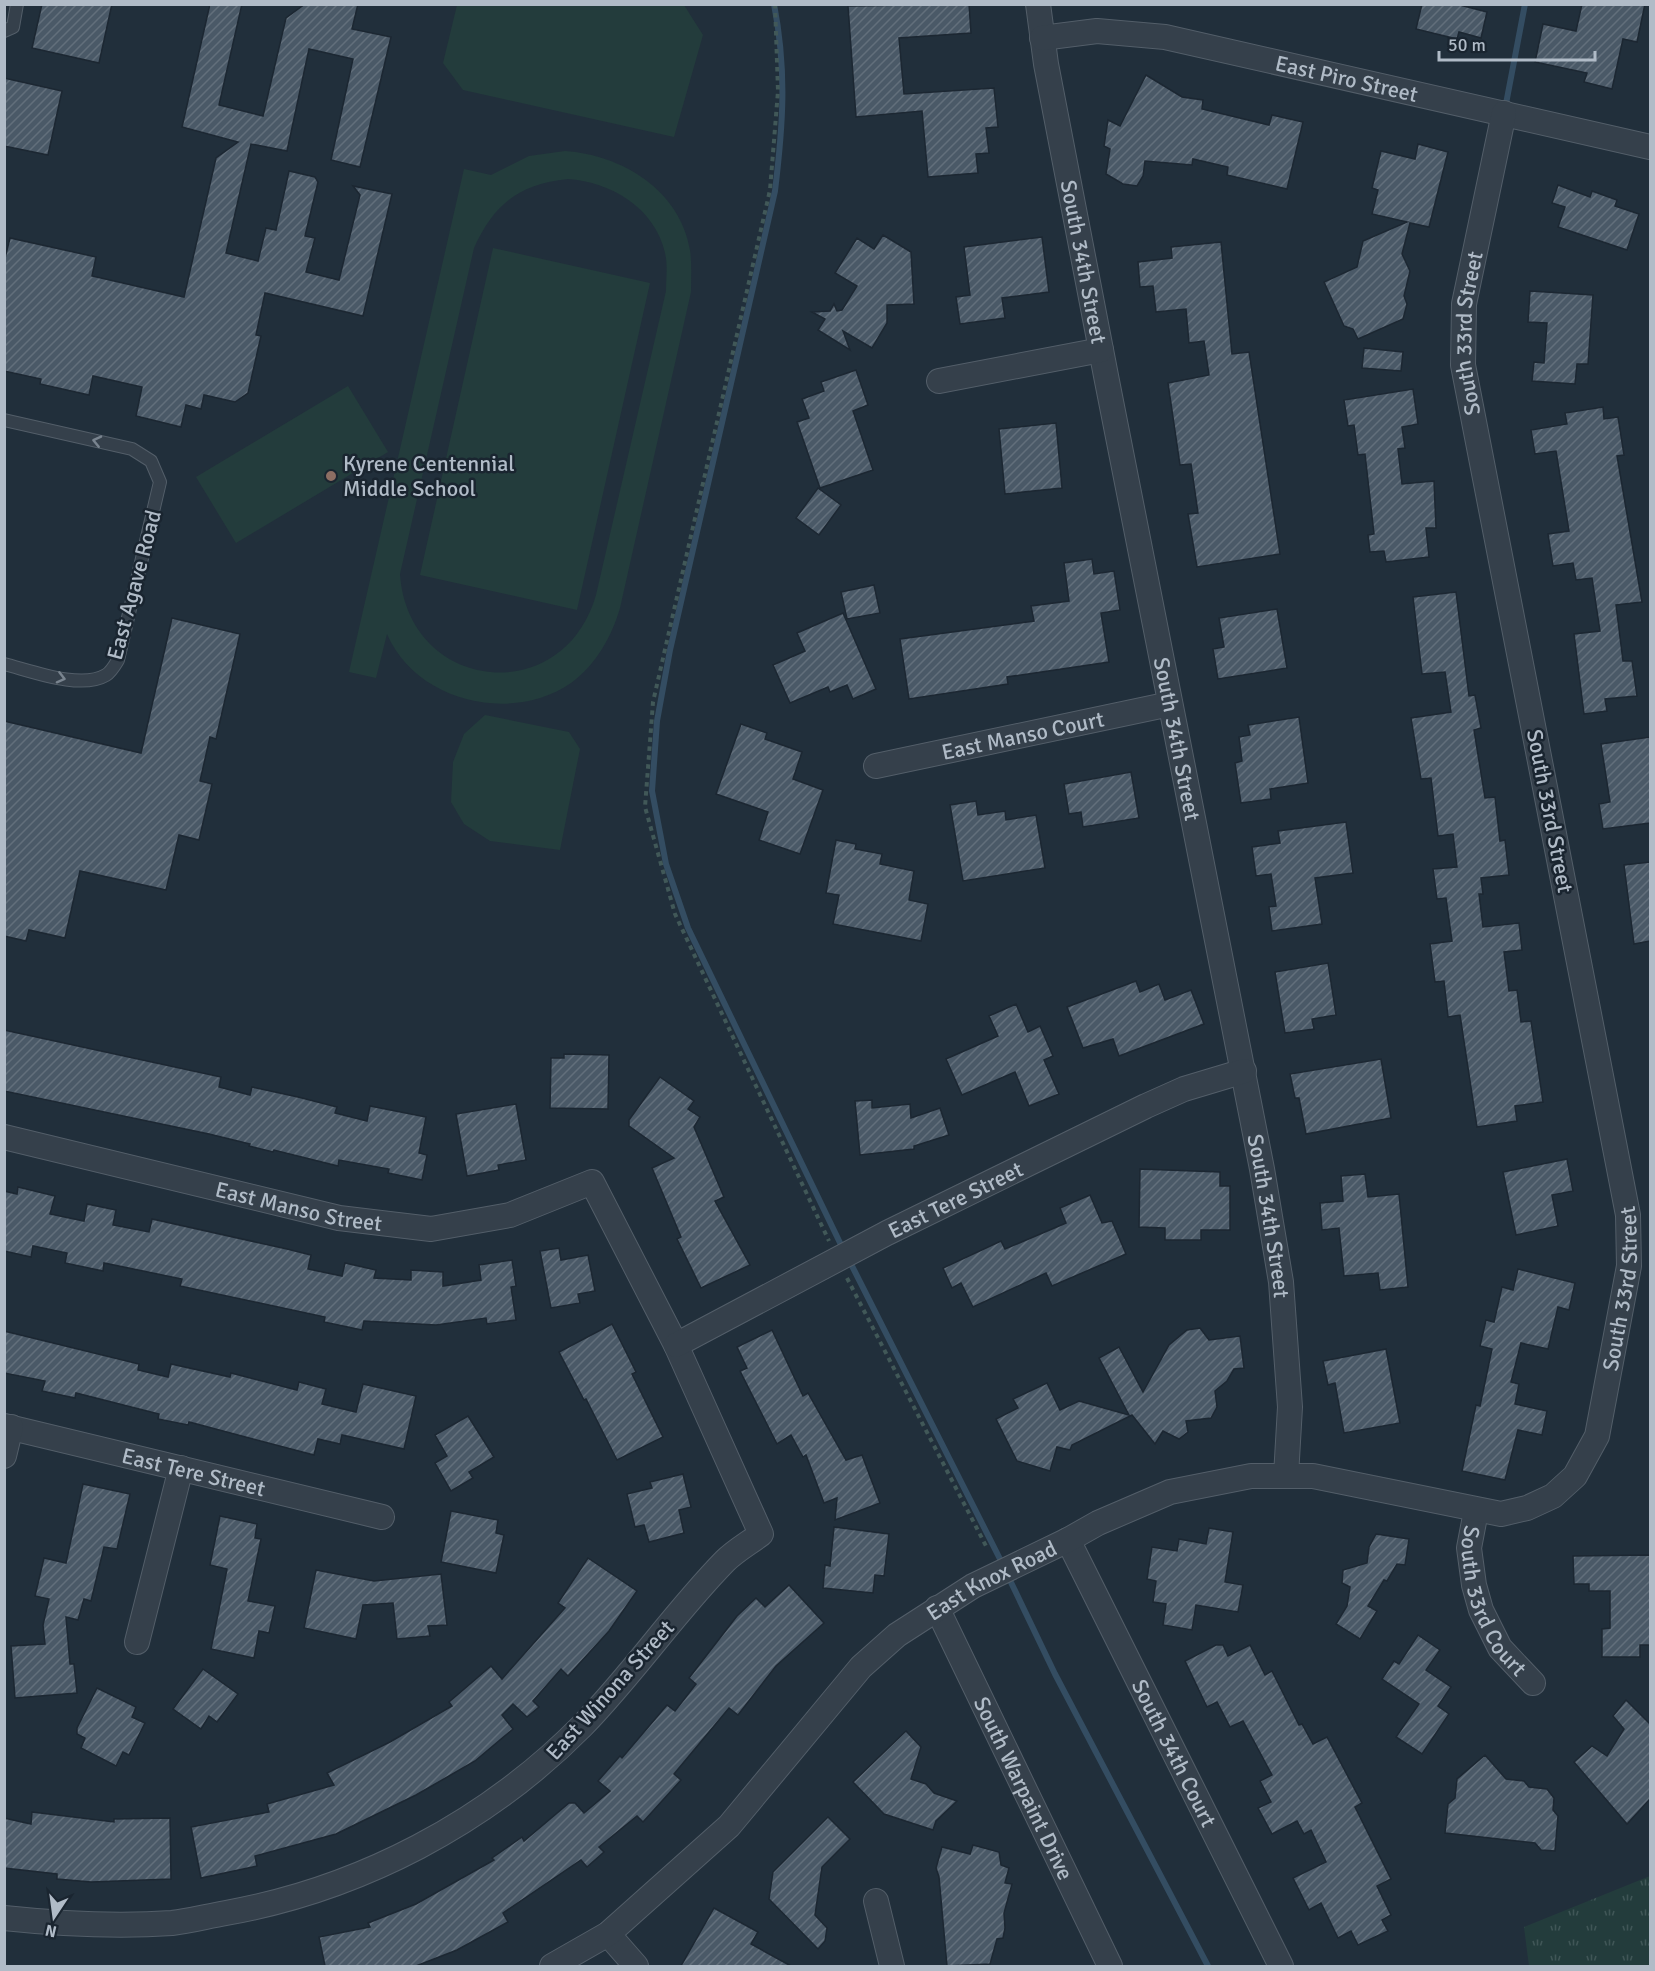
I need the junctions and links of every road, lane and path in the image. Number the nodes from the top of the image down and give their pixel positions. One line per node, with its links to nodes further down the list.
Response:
1 (17, 4): 4 (lane)
2 (776, 4): 17 (path)
3 (1038, 4): 5 (street, South 34th Street)
4 (4, 31)
5 (1042, 38): 6 (street, East Piro Street); 8 (street, South 34th Street)
6 (1504, 113): 7 (street, East Piro Street); 16 (street, South 33rd Street)
7 (1650, 147)
8 (1101, 350): 9 (street); 12 (street, South 34th Street)
9 (939, 381)
10 (4, 420): 11 (lane, East Agave Road, one-way to 10)
11 (4, 664)
12 (1170, 704): 13 (street, East Manso Court); 14 (street, South 34th Street)
13 (876, 766)
14 (1244, 1071): 17 (street, East Tere Street); 22 (street, South 34th Street)
15 (4, 1137): 18 (street, East Manso Street)
16 (1639, 1214): 23 (street, South 33rd Street)
17 (838, 1260): 18 (street, East Tere Street); 27 (path)
18 (676, 1345): 32 (street, East Winona Street)
19 (8, 1427): 20 (street); 21 (street, East Tere Street)
20 (4, 1456)
21 (181, 1468): 25 (street, East Tere Street); 29 (street)
22 (1286, 1476): 24 (street, East Knox Road); 26 (street, East Knox Road)
23 (1553, 1496): 24 (street, East Knox Road)
24 (1476, 1511): 30 (street, South 33rd Court)
25 (382, 1517)
26 (1068, 1540): 28 (street, East Knox Road); 38 (street, South 34th Court)
27 (987, 1548)
28 (937, 1608): 33 (street, East Knox Road); 37 (street, South Warpaint Drive)
29 (137, 1642)
30 (1533, 1683)
31 (876, 1901): 36 (street)
32 (4, 1918)
33 (608, 1934): 34 (street, East Knox Road); 35 (street)
34 (552, 1966)
35 (636, 1966)
36 (892, 1966)
37 (1110, 1966)
38 (1281, 1966)

